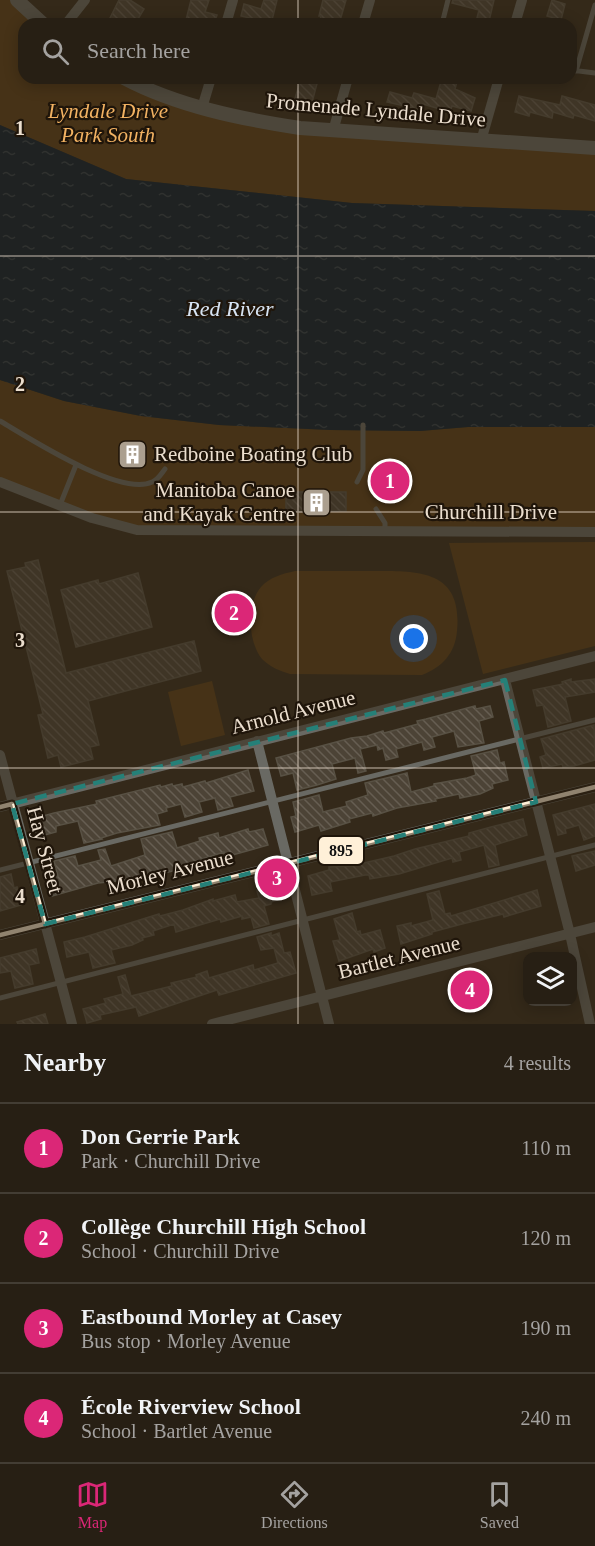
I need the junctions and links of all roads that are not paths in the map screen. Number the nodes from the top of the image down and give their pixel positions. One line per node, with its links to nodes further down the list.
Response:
1 (17, 0): 8 (street)
2 (85, 0): 9 (street)
3 (232, 0): 10 (street)
4 (370, 0): 11 (street)
5 (448, 0): 12 (lane)
6 (522, 0): 13 (street)
7 (595, 5): 14 (lane)
8 (36, 18)
9 (71, 18)
10 (228, 18)
11 (365, 18)
12 (444, 18)
13 (517, 18)
14 (577, 61)
15 (577, 70): 16 (lane)
16 (595, 73)
17 (138, 84): 21 (street, Promenade Lyndale Drive)
18 (209, 84): 21 (street)
19 (346, 84): 22 (street)
20 (497, 84): 23 (street)
21 (202, 108): 22 (street, Promenade Lyndale Drive)
22 (333, 131): 23 (street, Promenade Lyndale Drive)
23 (481, 141): 24 (street, Promenade Lyndale Drive)
24 (595, 148)
25 (0, 421): 27 (lane)
26 (363, 425): 30 (lane)
27 (76, 465): 28 (lane); 31 (lane)
28 (165, 469)
29 (0, 482): 31 (street, Churchill Drive)
30 (357, 482)
31 (60, 506): 34 (street, Churchill Drive)
32 (375, 509): 34 (lane)
33 (595, 531): 34 (street, Churchill Drive)
34 (385, 532)
35 (595, 656): 36 (street, Arnold Avenue)
36 (505, 680): 38 (street); 39 (street, Arnold Avenue)
37 (595, 720): 38 (lane)
38 (520, 739): 42 (lane); 43 (street)
39 (256, 741): 42 (street); 44 (street, Arnold Avenue)
40 (0, 755): 44 (street, Hay Street)
41 (595, 787): 43 (street, Morley Avenue)
42 (272, 801): 48 (street); 49 (lane)
43 (536, 802): 47 (street); 48 (street, Morley Avenue)
44 (12, 804): 45 (street, Arnold Avenue); 49 (street, Hay Street)
45 (0, 807)
46 (595, 845): 47 (lane)
47 (550, 856): 51 (lane); 55 (street)
48 (287, 862): 51 (street); 52 (street, Morley Avenue)
49 (28, 863): 50 (lane); 52 (street, Hay Street)
50 (0, 870)
51 (303, 921): 56 (lane); 57 (street)
52 (45, 924): 54 (street, Morley Avenue); 56 (street, Hay Street)
53 (595, 927): 55 (street, Bartlet Avenue)
54 (0, 934)
55 (570, 934): 57 (street, Bartlet Avenue); 59 (street)
56 (60, 983): 58 (lane); 60 (street, Hay Street)
57 (322, 996): 61 (street, Bartlet Avenue); 62 (street)
58 (0, 998)
59 (591, 1008): 63 (street)
60 (72, 1024)
61 (212, 1024)
62 (330, 1024)
63 (590, 1024)

